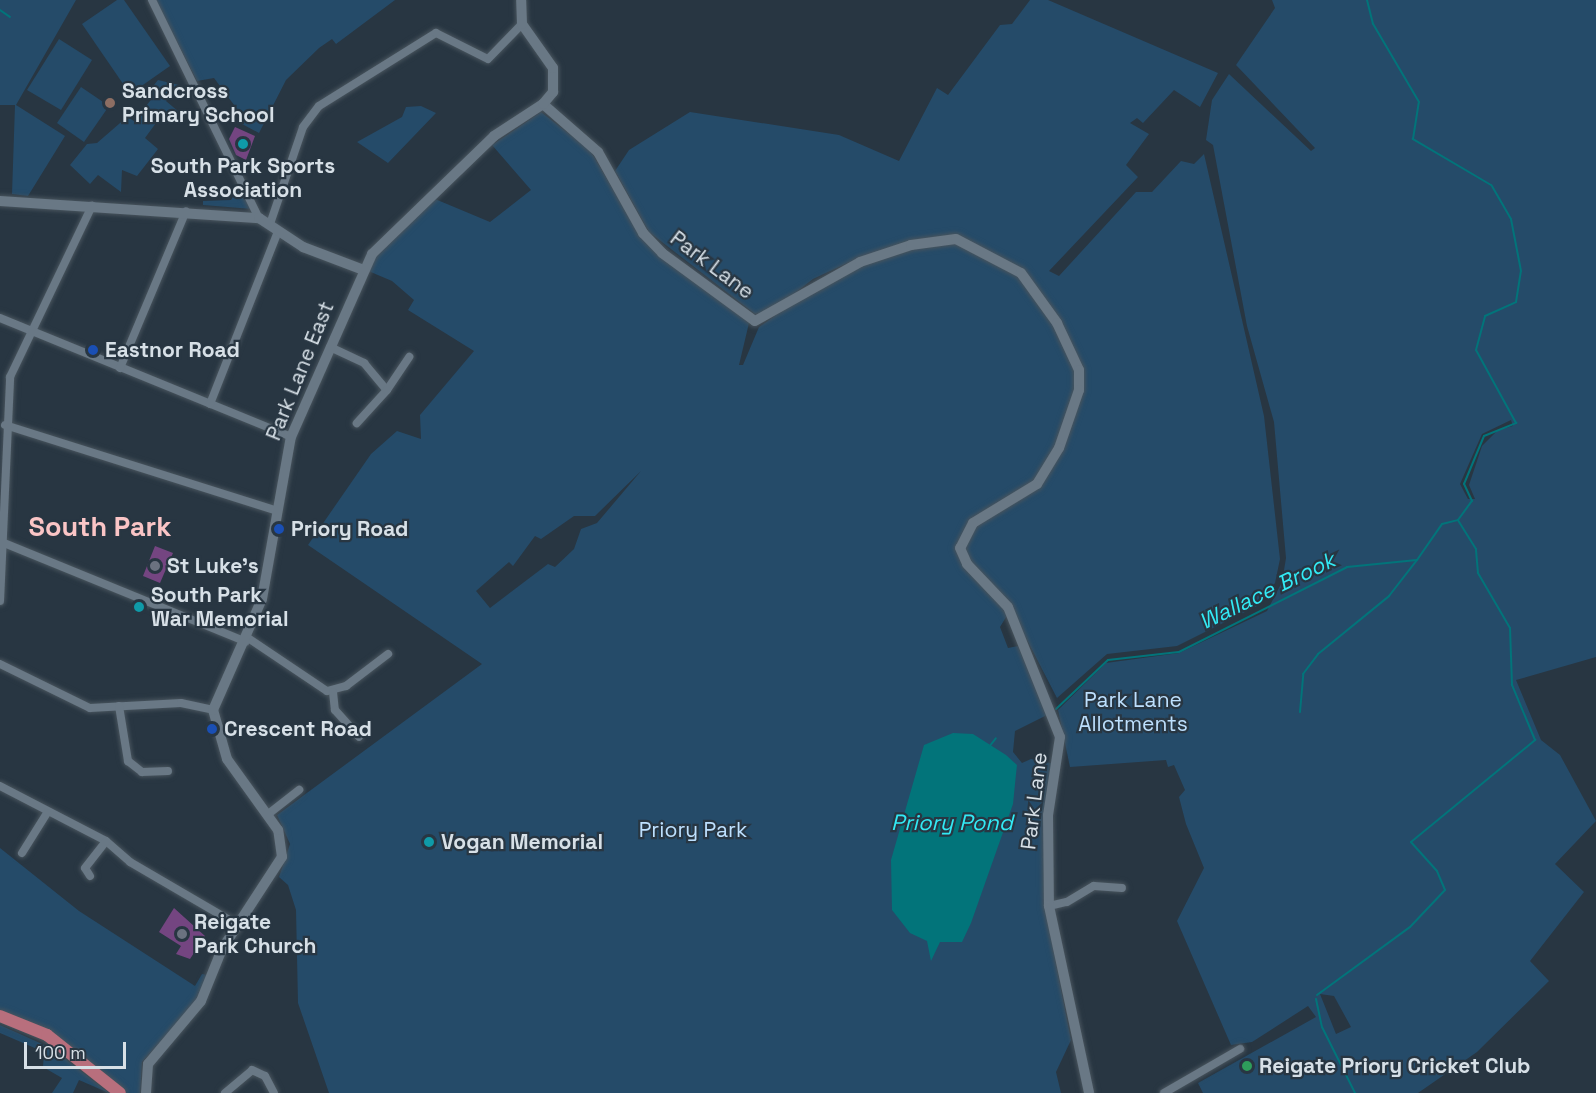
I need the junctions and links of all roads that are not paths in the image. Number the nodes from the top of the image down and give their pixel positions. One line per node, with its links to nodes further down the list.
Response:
1 (152, 0): 8 (street)
2 (521, 0): 3 (street)
3 (522, 24): 4 (street); 9 (street)
4 (543, 105): 10 (street, Park Lane East); 40 (street, Park Lane)
5 (0, 201): 6 (street)
6 (92, 206): 7 (street); 12 (street)
7 (186, 211): 8 (street); 15 (street)
8 (259, 218): 9 (street)
9 (274, 228): 10 (street); 17 (street)
10 (361, 269): 13 (street, Park Lane East)
11 (0, 318): 12 (street)
12 (30, 331): 15 (street); 19 (street)
13 (330, 347): 16 (street); 20 (street, Park Lane East)
14 (409, 357): 16 (street)
15 (120, 369): 17 (street)
16 (387, 390): 18 (street)
17 (210, 404): 20 (street)
18 (357, 423)
19 (5, 425): 21 (street); 22 (street)
20 (291, 437): 21 (street, Park Lane East)
21 (275, 510): 24 (street, Park Lane East)
22 (3, 540): 23 (street); 24 (street)
23 (0, 601)
24 (247, 640): 27 (street); 29 (street, Park Lane East)
25 (388, 654): 27 (street)
26 (0, 664): 28 (street)
27 (333, 692): 30 (street)
28 (119, 706): 29 (street); 31 (street)
29 (213, 710): 35 (street)
30 (359, 737)
31 (168, 771)
32 (0, 786): 34 (street)
33 (299, 790): 35 (street)
34 (46, 813): 36 (street); 37 (street)
35 (267, 815): 41 (street)
36 (106, 841): 38 (street); 41 (street)
37 (22, 853)
38 (84, 871)
39 (1122, 888): 40 (street)
40 (1049, 906): 48 (street, Park Lane)
41 (238, 925): 45 (street)
42 (0, 1017): 44 (main road)
43 (1240, 1049): 49 (street)
44 (120, 1093)
45 (146, 1093)
46 (225, 1093): 47 (street)
47 (274, 1093)
48 (1089, 1093)
49 (1164, 1093)

